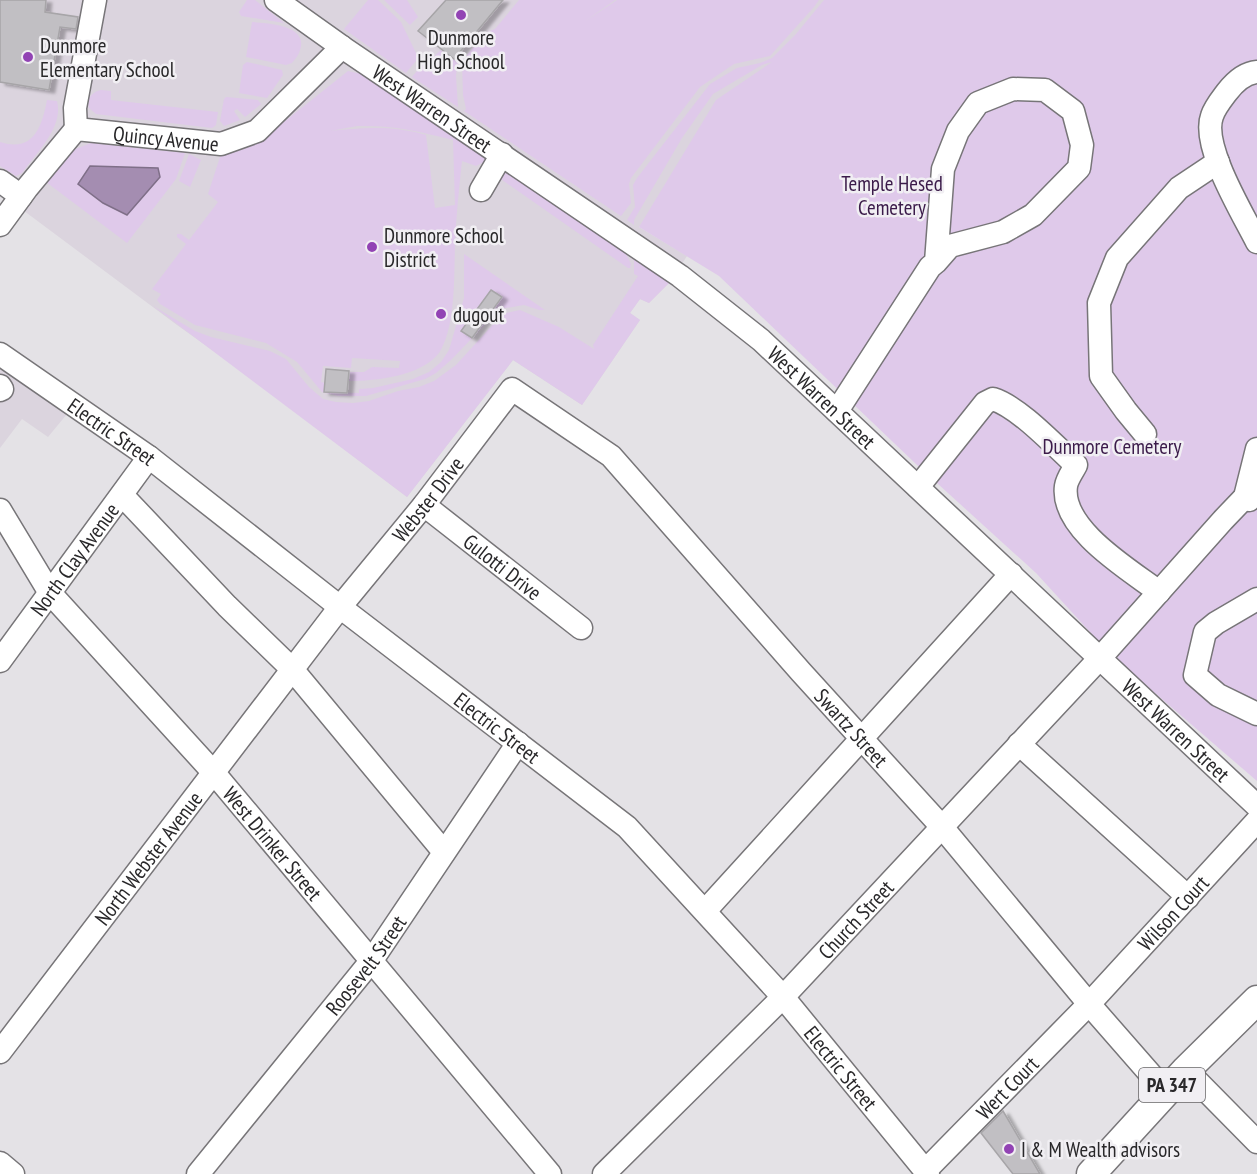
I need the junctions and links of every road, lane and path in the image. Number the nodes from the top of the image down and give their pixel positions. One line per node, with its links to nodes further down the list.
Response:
1 (95, 0): 5 (street)
2 (276, 0): 3 (street, West Warren Street)
3 (342, 47): 5 (street, Quincy Avenue); 6 (street, West Warren Street)
4 (1257, 72): 7 (street)
5 (76, 129): 10 (street)
6 (502, 154): 9 (street); 17 (street, West Warren Street)
7 (1218, 162): 11 (street); 18 (street)
8 (0, 181): 10 (street)
9 (481, 190)
10 (21, 196): 12 (street)
11 (1249, 209): 13 (street)
12 (0, 225)
13 (1257, 242)
14 (936, 262): 14 (street); 17 (street)
15 (3, 360): 20 (street, Electric Street)
16 (512, 388): 24 (street, Webster Drive); 36 (street, Swartz Street)
17 (837, 411): 21 (street, West Warren Street)
18 (1145, 434)
19 (1257, 449): 23 (street)
20 (149, 457): 22 (street, North Clay Avenue); 30 (street, Electric Street)
21 (918, 487): 26 (street, West Warren Street); 27 (street)
22 (122, 495): 28 (street, North Clay Avenue); 34 (street)
23 (1253, 497): 27 (street, Church Street)
24 (424, 505): 30 (street, Webster Drive); 31 (street, Gulotti Drive)
25 (0, 510): 28 (street, West Drinker Street)
26 (1011, 574): 32 (street, West Warren Street); 36 (street)
27 (1159, 592): 32 (street, Church Street)
28 (51, 594): 33 (street, North Clay Avenue); 39 (street, West Drinker Street)
29 (1257, 599): 35 (street)
30 (340, 607): 34 (street, North Webster Avenue); 37 (street, Electric Street)
31 (581, 628)
32 (1101, 657): 38 (street, Church Street); 40 (street, West Warren Street)
33 (0, 661)
34 (292, 669): 39 (street, North Webster Avenue); 43 (street)
35 (1257, 714)
36 (860, 738): 42 (street, Swartz Street); 45 (street)
37 (518, 743): 43 (street, Roosevelt Street); 45 (street, Electric Street)
38 (1019, 744): 42 (street, Church Street); 44 (street)
39 (214, 773): 46 (street, West Drinker Street); 50 (street, North Webster Avenue)
40 (1257, 806)
41 (1257, 821): 44 (street, Wilson Court)
42 (942, 827): 47 (street, Church Street); 49 (street, Swartz Street)
43 (444, 852): 46 (street, Roosevelt Street)
44 (1188, 897): 49 (street, Wilson Court)
45 (705, 911): 47 (street, Electric Street)
46 (372, 960): 57 (street, Roosevelt Street); 58 (street, West Drinker Street)
47 (783, 997): 55 (street, Electric Street); 59 (street, Church Street)
48 (1257, 1000): 51 (main road, PA 347)
49 (1089, 1004): 52 (street, Swartz Street); 55 (street, Wert Court)
50 (0, 1052)
51 (1186, 1070): 52 (main road, PA 347); 53 (street)
52 (1166, 1092): 60 (main road, PA 347)
53 (1257, 1142)
54 (0, 1163): 56 (street)
55 (927, 1172)
56 (13, 1174)
57 (198, 1174)
58 (550, 1174)
59 (604, 1174)
60 (1091, 1174)

